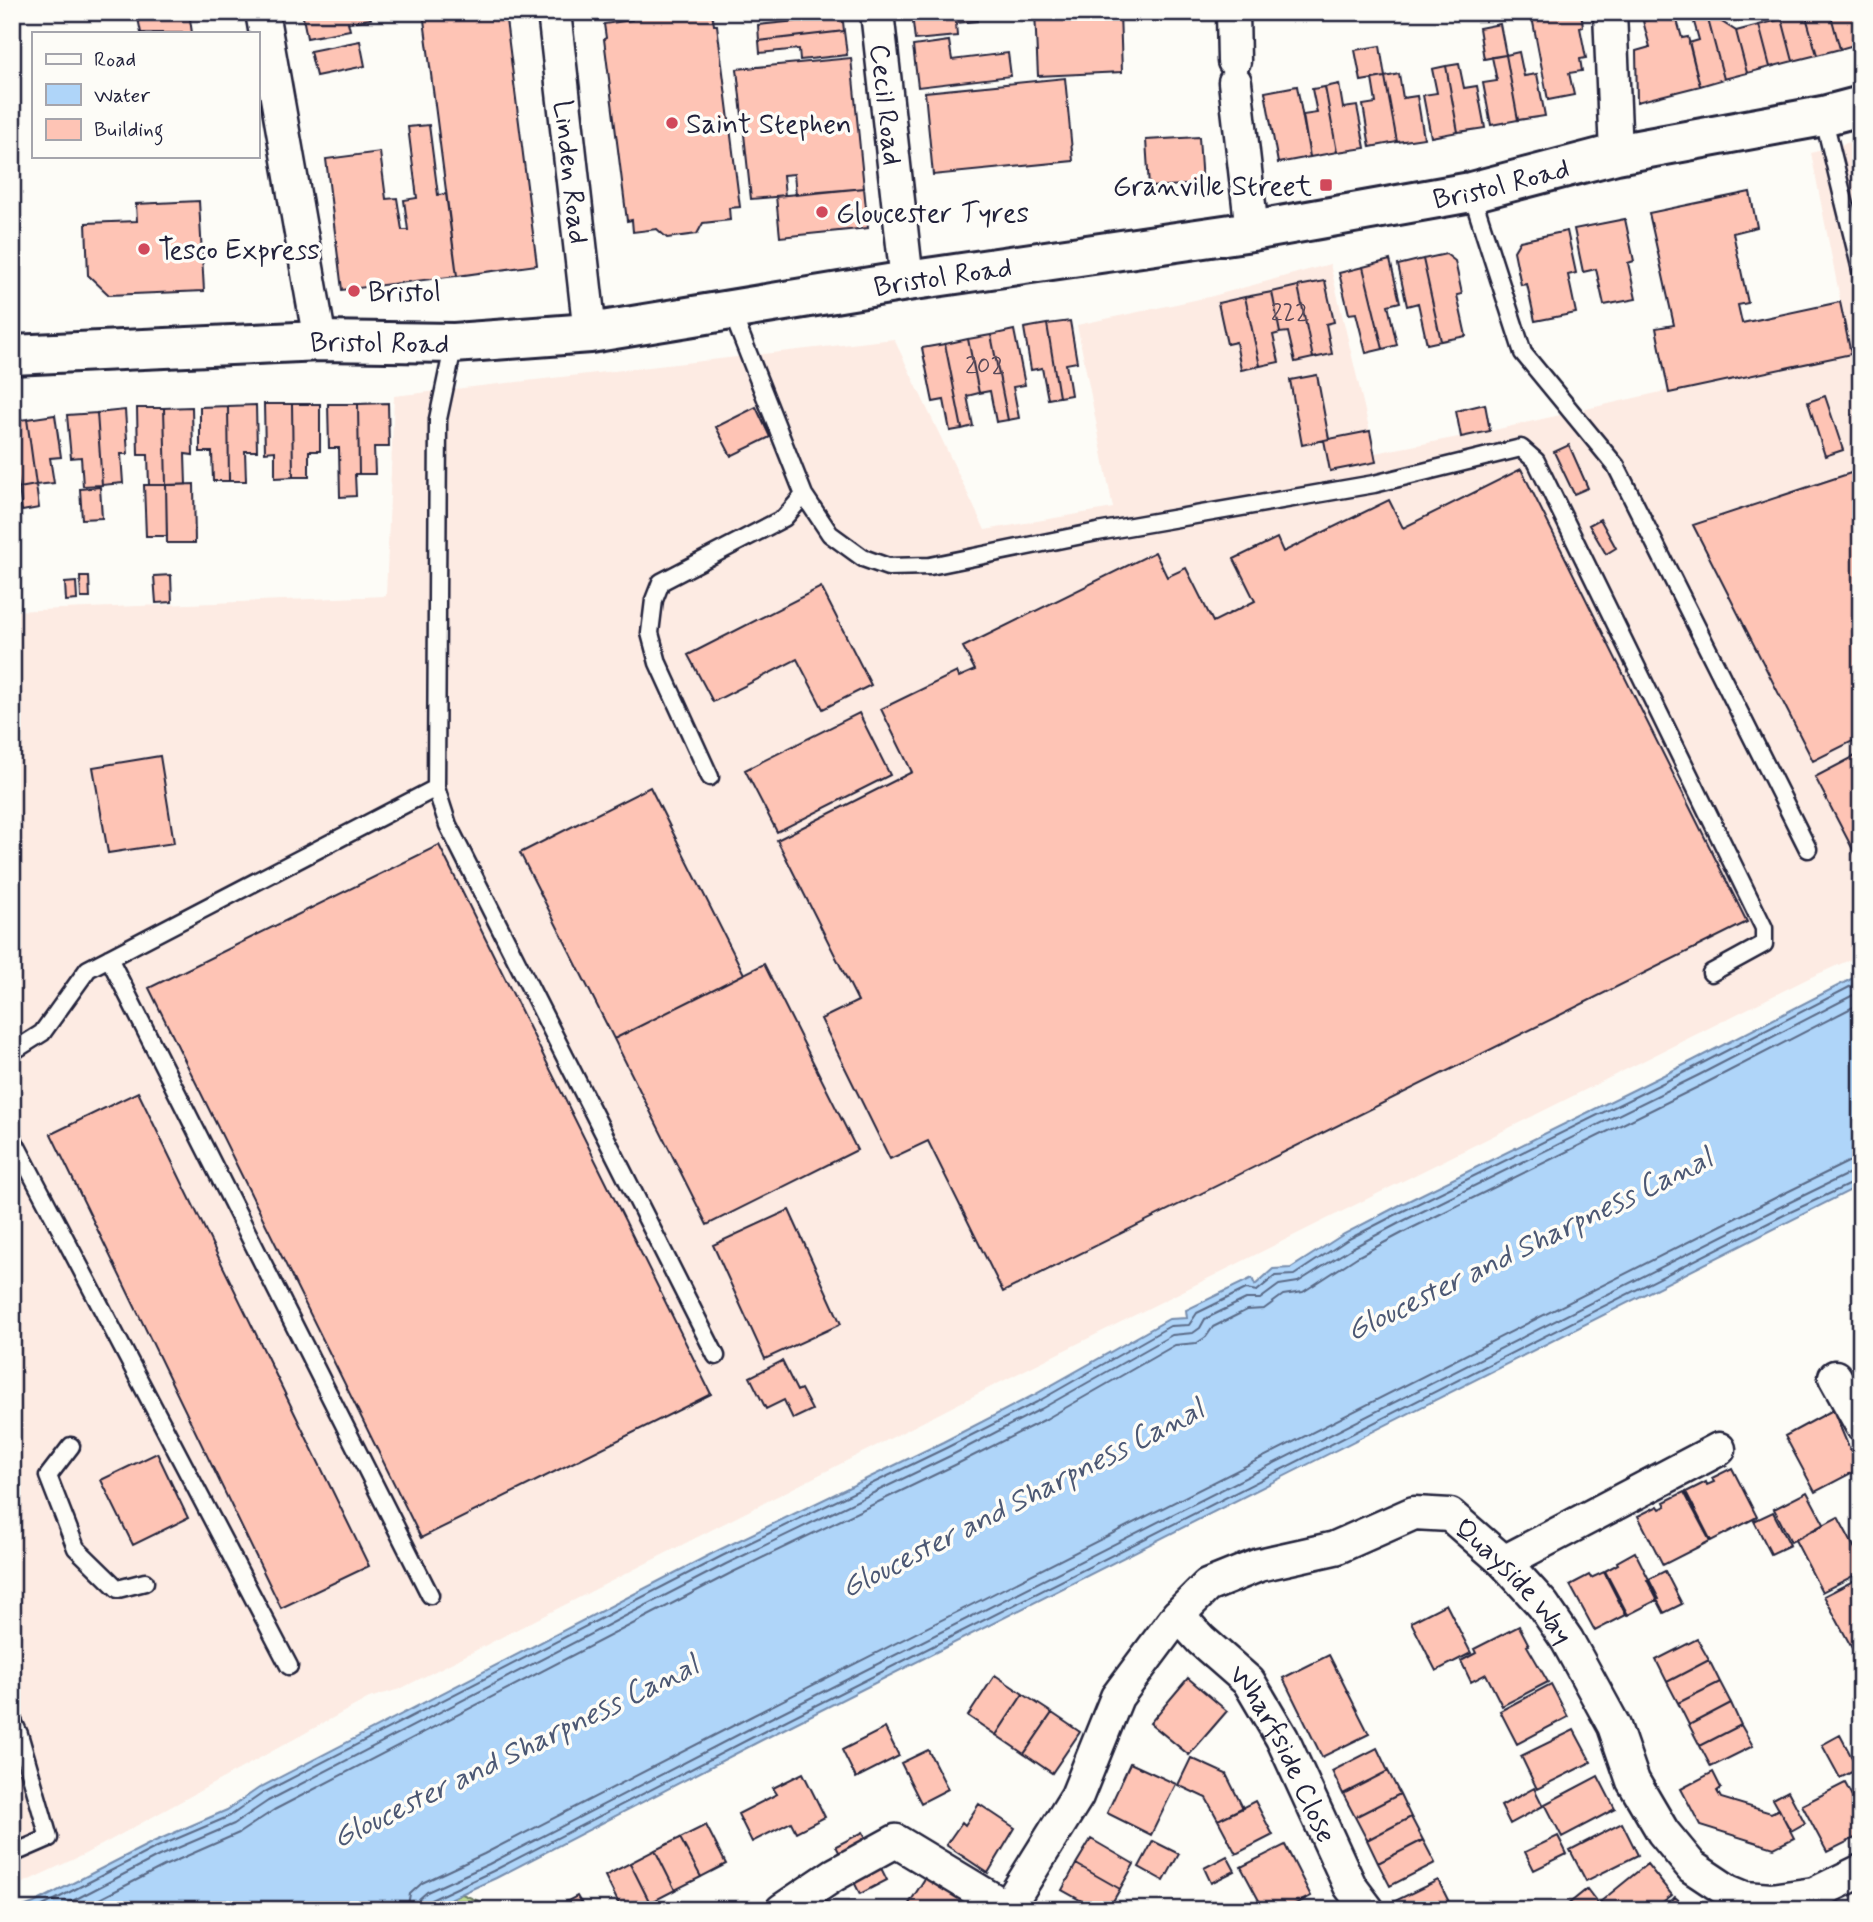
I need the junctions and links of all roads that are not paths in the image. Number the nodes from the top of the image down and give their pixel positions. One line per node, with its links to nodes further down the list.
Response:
1 (262, 12): 15 (street)
2 (554, 12): 14 (street, Linden Road)
3 (877, 12): 12 (street, Cecil Road)
4 (1233, 12): 10 (street)
5 (1611, 12): 8 (street)
6 (1861, 106): 7 (street, Bristol Road)
7 (1823, 116): 8 (street, Bristol Road); 11 (lane)
8 (1616, 154): 9 (street, Bristol Road)
9 (1471, 192): 10 (street, Bristol Road); 21 (lane)
10 (1252, 231): 12 (street, Bristol Road)
11 (1861, 270)
12 (907, 281): 13 (street, Bristol Road)
13 (731, 310): 14 (street, Bristol Road); 18 (lane)
14 (590, 333): 16 (street, Bristol Road)
15 (320, 341): 16 (street, Bristol Road); 17 (street, Bristol Road)
16 (454, 343): 20 (lane)
17 (12, 355)
18 (804, 495): 19 (lane); 23 (lane)
19 (710, 777)
20 (436, 788): 22 (lane); 26 (lane)
21 (1808, 849)
22 (109, 958): 24 (lane); 33 (lane)
23 (1711, 974)
24 (12, 1052)
25 (12, 1137): 35 (lane)
26 (716, 1356)
27 (1836, 1377): 28 (street)
28 (1861, 1424)
29 (71, 1446): 32 (lane)
30 (1719, 1449): 31 (street)
31 (1504, 1562): 34 (street, Quayside Way); 39 (street, Quayside Way)
32 (145, 1582)
33 (430, 1595)
34 (1178, 1615): 40 (street, Quayside Way); 42 (street, Wharfside Close)
35 (289, 1666)
36 (12, 1719): 37 (lane)
37 (12, 1854)
38 (1861, 1871): 39 (street, Quayside Way)
39 (1817, 1902)
40 (1006, 1909): 41 (street)
41 (782, 1910)
42 (1368, 1910)

